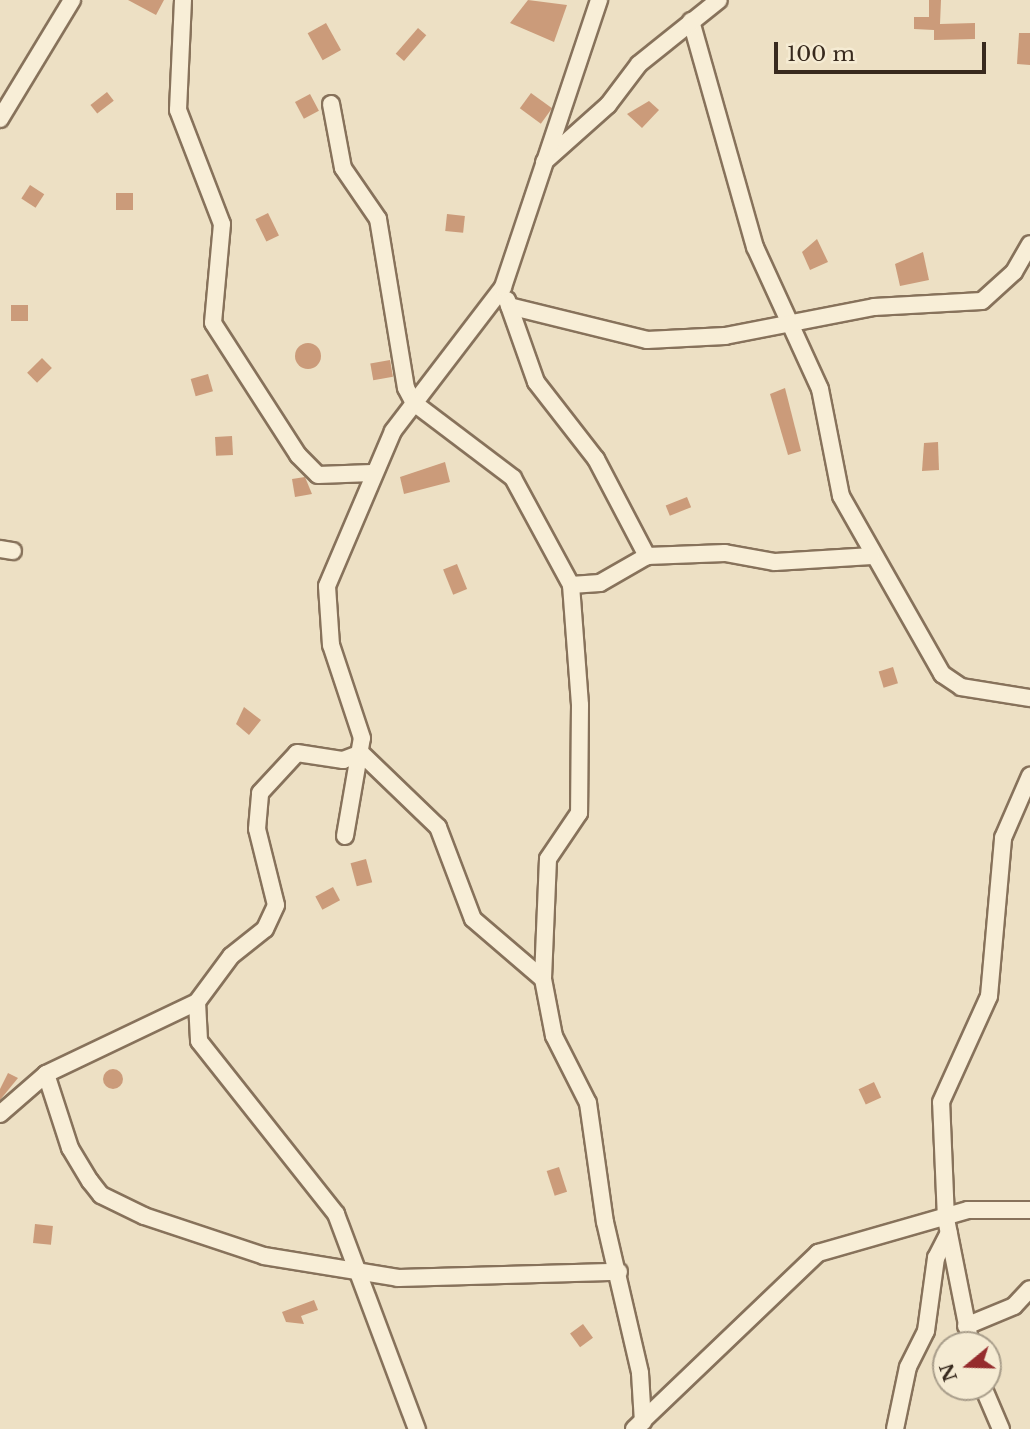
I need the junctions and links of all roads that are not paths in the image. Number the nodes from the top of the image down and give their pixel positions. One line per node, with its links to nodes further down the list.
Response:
1 (72, 0): 6 (street)
2 (183, 0): 15 (street)
3 (599, 0): 9 (street)
4 (719, 0): 5 (street)
5 (691, 22): 9 (street); 13 (street)
6 (7, 99): 8 (street)
7 (331, 104): 14 (street)
8 (0, 119)
9 (542, 163): 11 (street)
10 (1030, 244): 13 (street)
11 (503, 287): 12 (street); 14 (street)
12 (509, 306): 13 (street); 16 (street)
13 (785, 323): 17 (street)
14 (414, 403): 15 (street); 18 (street)
15 (372, 473): 20 (street)
16 (647, 556): 17 (street); 18 (street)
17 (872, 556): 19 (street)
18 (571, 584): 23 (street)
19 (1030, 698)
20 (361, 753): 22 (street); 23 (street); 24 (street)
21 (1030, 776): 28 (street)
22 (345, 836)
23 (543, 979): 30 (street)
24 (197, 1002): 25 (street); 29 (street)
25 (46, 1074): 26 (street); 29 (street)
26 (0, 1114)
27 (1030, 1210): 28 (street)
28 (948, 1226): 32 (street); 35 (street); 37 (street)
29 (359, 1270): 30 (street); 36 (street)
30 (619, 1272): 35 (street)
31 (1030, 1289): 32 (street)
32 (966, 1326): 33 (street)
33 (967, 1331)
34 (989, 1401): 38 (street)
35 (639, 1426)
36 (416, 1429)
37 (895, 1429)
38 (1000, 1429)

